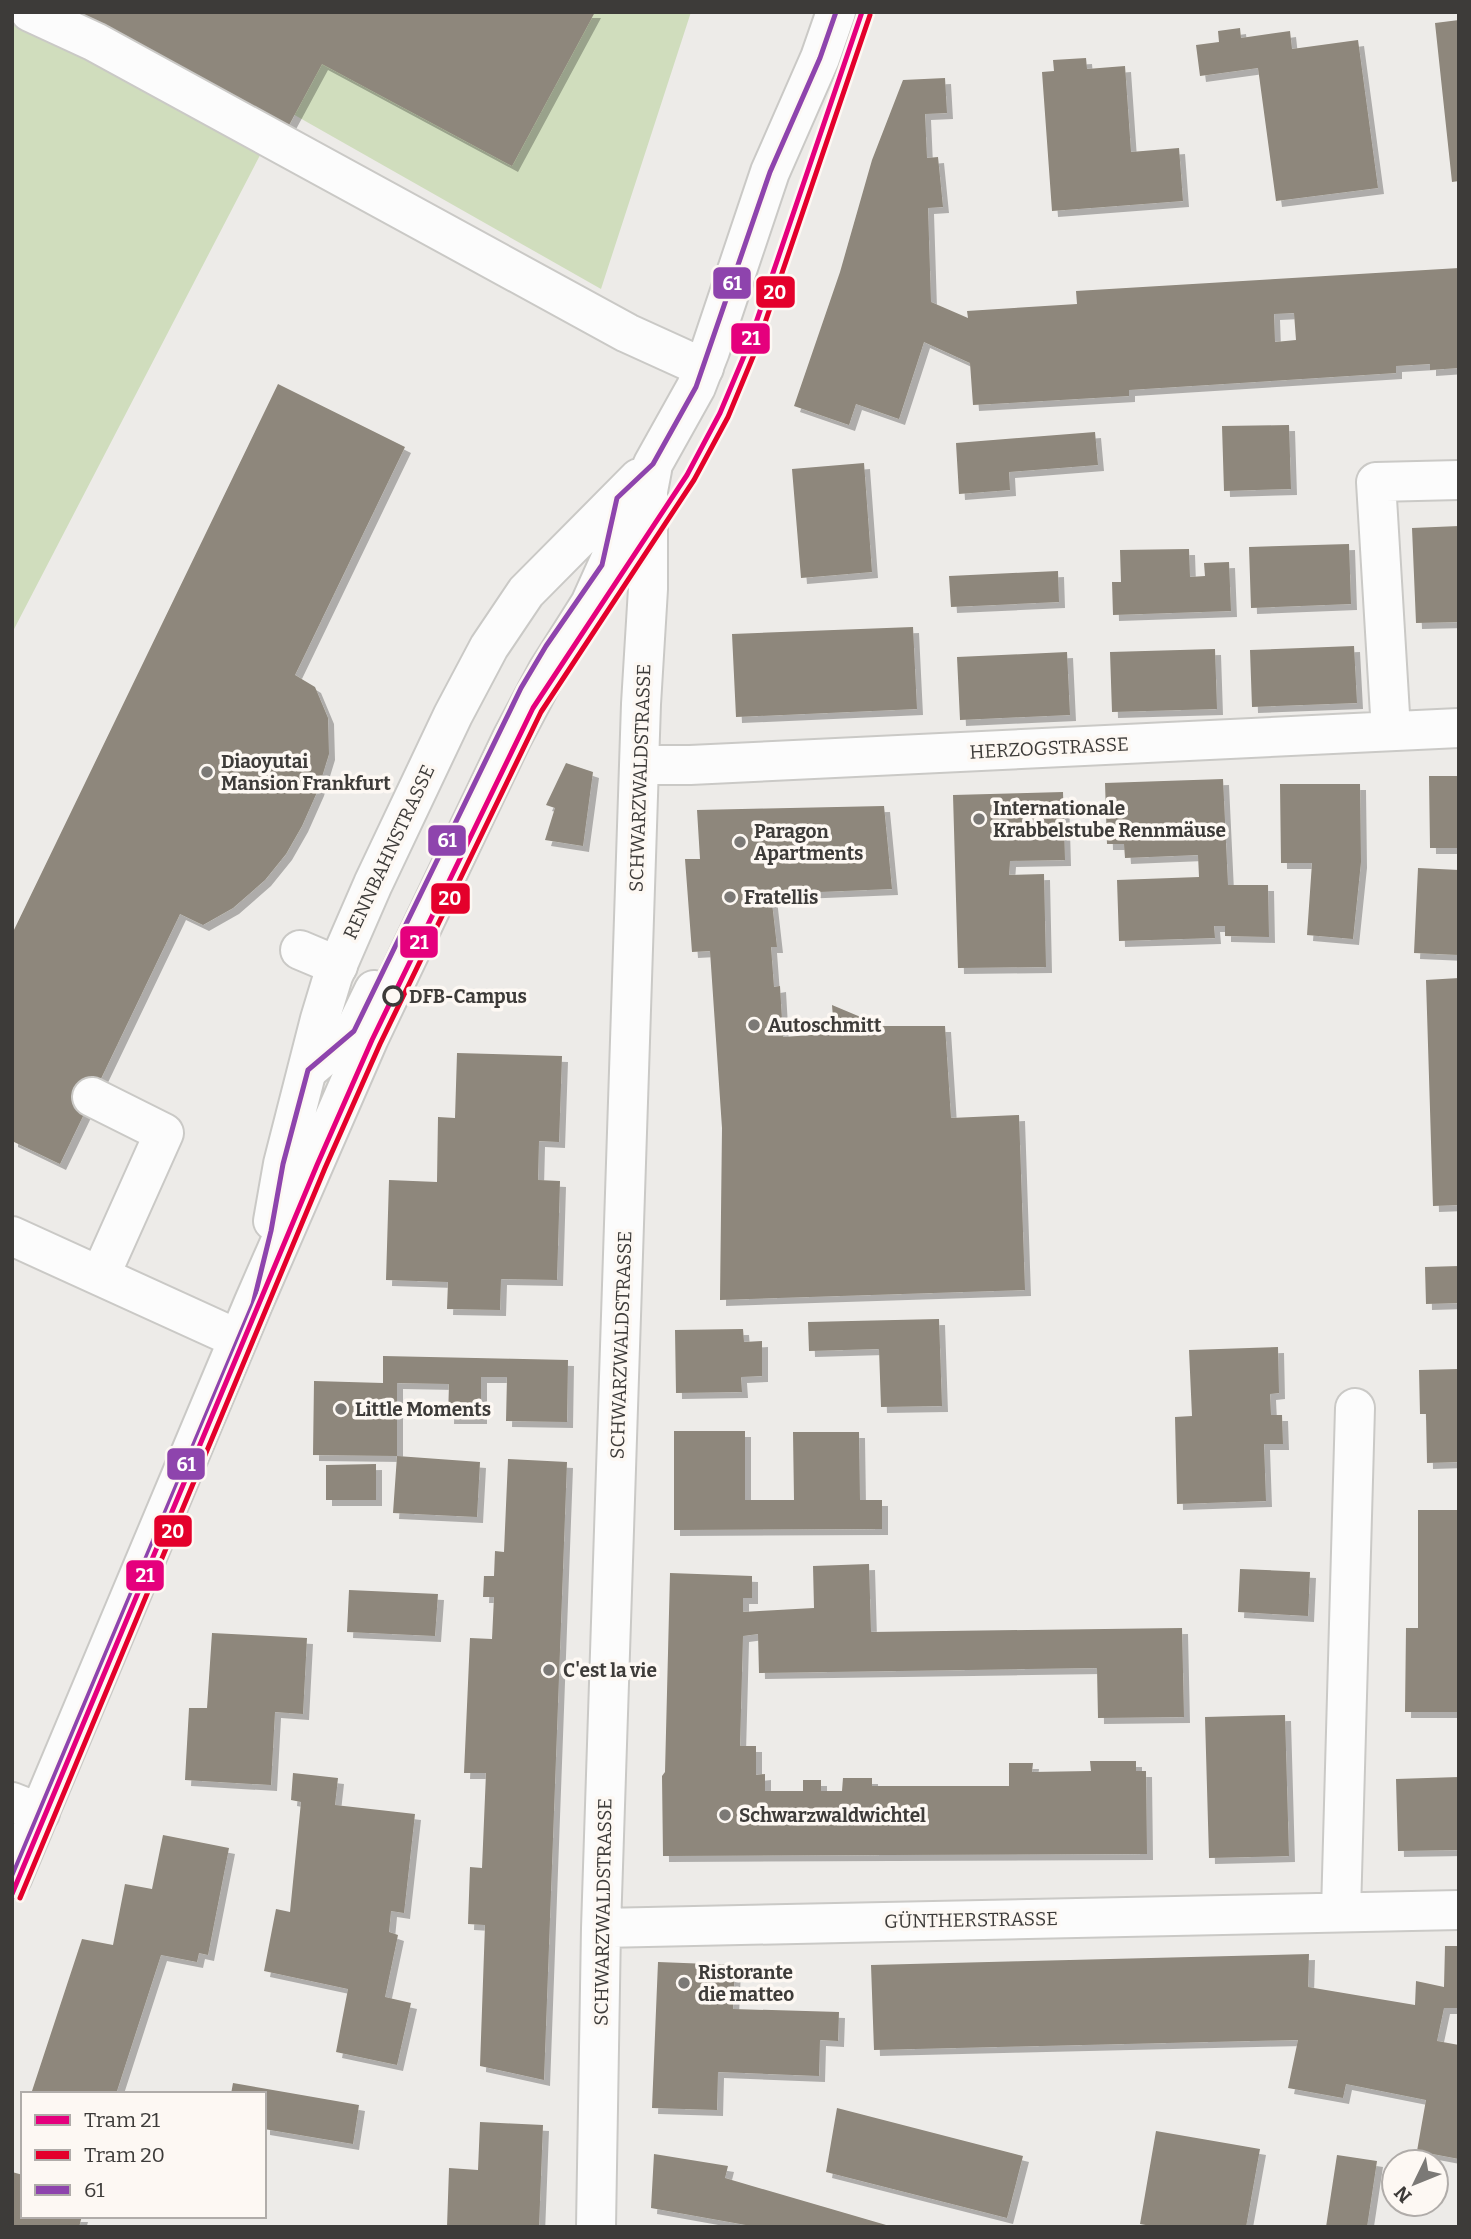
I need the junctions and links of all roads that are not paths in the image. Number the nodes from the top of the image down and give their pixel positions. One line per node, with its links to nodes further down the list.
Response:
1 (30, 12): 3 (street)
2 (836, 12): 3 (street, RENNBAHNSTRASSE)
3 (704, 368): 4 (street, RENNBAHNSTRASSE)
4 (653, 464): 6 (street, RENNBAHNSTRASSE); 9 (street, SCHWARZWALDSTRASSE); 16 (street, RENNBAHNSTRASSE)
5 (1459, 480): 8 (street)
6 (617, 498): 11 (street, RENNBAHNSTRASSE); 12 (street)
7 (1459, 728): 8 (street, HERZOGSTRASSE)
8 (1391, 731): 9 (street, HERZOGSTRASSE)
9 (640, 765): 23 (street, SCHWARZWALDSTRASSE)
10 (300, 950): 11 (street)
11 (338, 966): 12 (street, RENNBAHNSTRASSE)
12 (307, 1070): 16 (street, RENNBAHNSTRASSE)
13 (92, 1097): 15 (street)
14 (12, 1236): 15 (street)
15 (100, 1276): 17 (street)
16 (253, 1304): 17 (street, RENNBAHNSTRASSE)
17 (238, 1339): 19 (street, RENNBAHNSTRASSE)
18 (1355, 1408): 22 (street)
19 (26, 1808): 20 (street, RENNBAHNSTRASSE)
20 (12, 1878)
21 (1459, 1910): 22 (street, GÜNTHERSTRASSE)
22 (1341, 1912): 23 (street, GÜNTHERSTRASSE)
23 (601, 1928): 24 (street, SCHWARZWALDSTRASSE)
24 (596, 2227)

